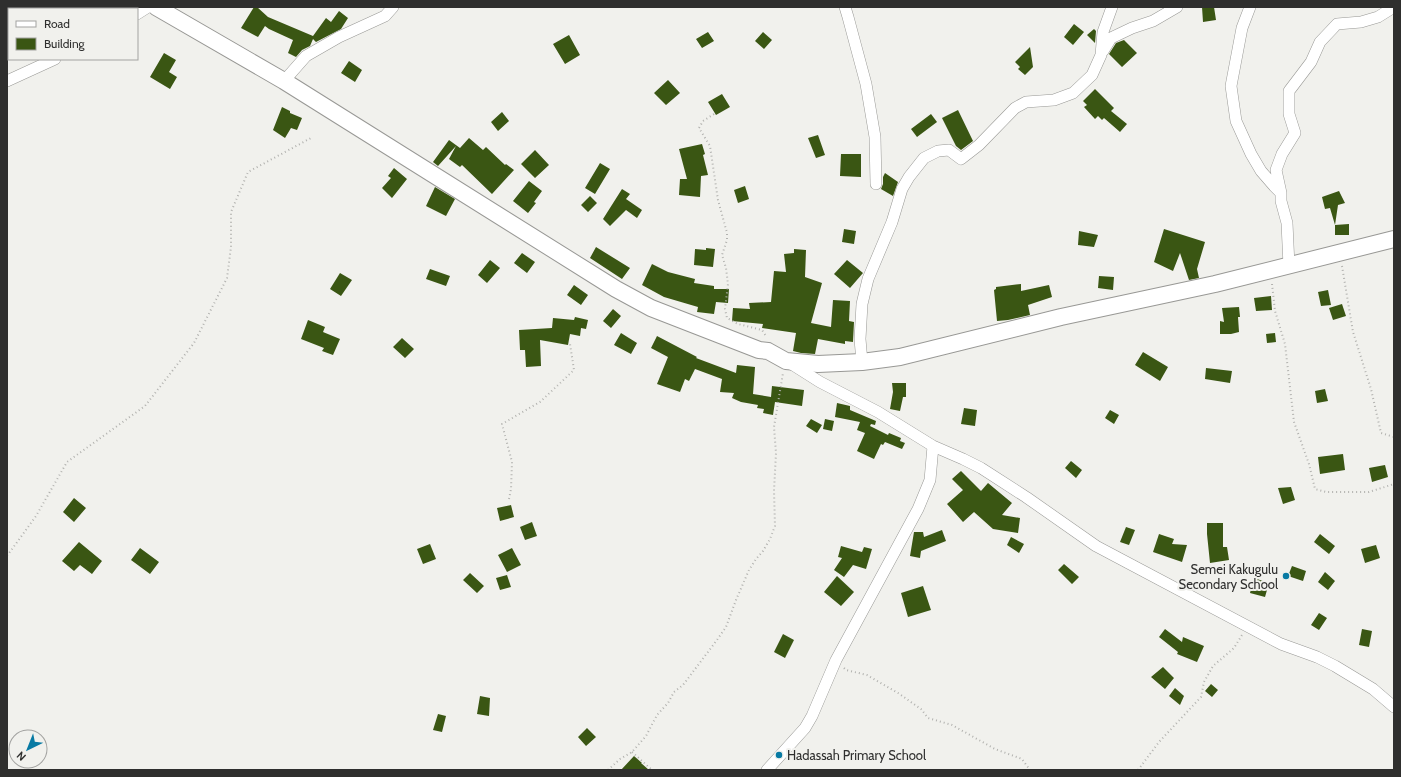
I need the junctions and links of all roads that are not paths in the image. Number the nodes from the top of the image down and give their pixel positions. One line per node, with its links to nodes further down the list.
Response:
1 (148, 7): 9 (street)
2 (156, 7): 13 (street)
3 (393, 7): 13 (street)
4 (844, 7): 14 (street)
5 (1112, 7): 10 (street)
6 (1177, 7): 10 (street)
7 (1250, 7): 15 (street)
8 (1394, 7): 15 (street)
9 (138, 13)
10 (1101, 55): 19 (street)
11 (53, 60): 12 (street)
12 (7, 81)
13 (284, 81): 18 (street)
14 (876, 184)
15 (1281, 193): 17 (street)
16 (1394, 240): 17 (street)
17 (1289, 266): 19 (street)
18 (786, 361): 19 (street); 20 (street)
19 (862, 362)
20 (933, 446): 21 (street); 22 (street)
21 (1394, 707)
22 (767, 770)

